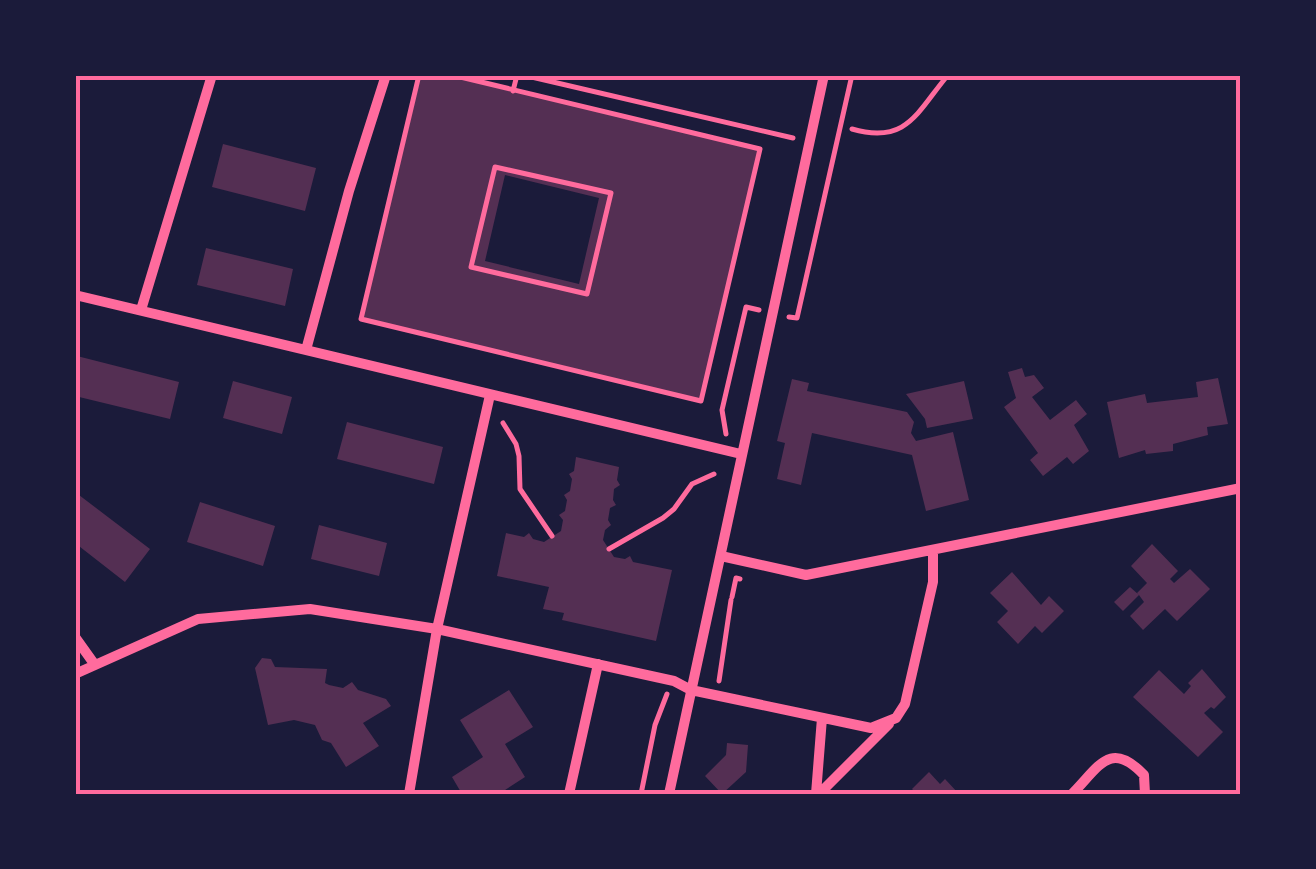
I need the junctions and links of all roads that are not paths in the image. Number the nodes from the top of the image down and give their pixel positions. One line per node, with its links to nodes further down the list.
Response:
1 (212, 75): 5 (street)
2 (386, 75): 6 (street)
3 (824, 75): 8 (street)
4 (75, 296): 5 (street)
5 (141, 310): 6 (street)
6 (306, 350): 7 (street)
7 (490, 396): 8 (street); 12 (street)
8 (741, 454): 11 (street)
9 (1241, 488): 10 (street)
10 (934, 550): 11 (street); 19 (street)
11 (721, 556): 17 (street)
12 (438, 629): 14 (street); 15 (street); 20 (street)
13 (75, 637): 15 (street)
14 (598, 664): 17 (street); 21 (street)
15 (95, 666): 16 (street)
16 (75, 674)
17 (691, 690): 18 (street); 22 (street)
18 (822, 718): 19 (street); 23 (street)
19 (896, 718): 23 (street)
20 (409, 794)
21 (568, 794)
22 (670, 794)
23 (818, 794)
24 (1072, 794): 25 (street)
25 (1145, 794)

